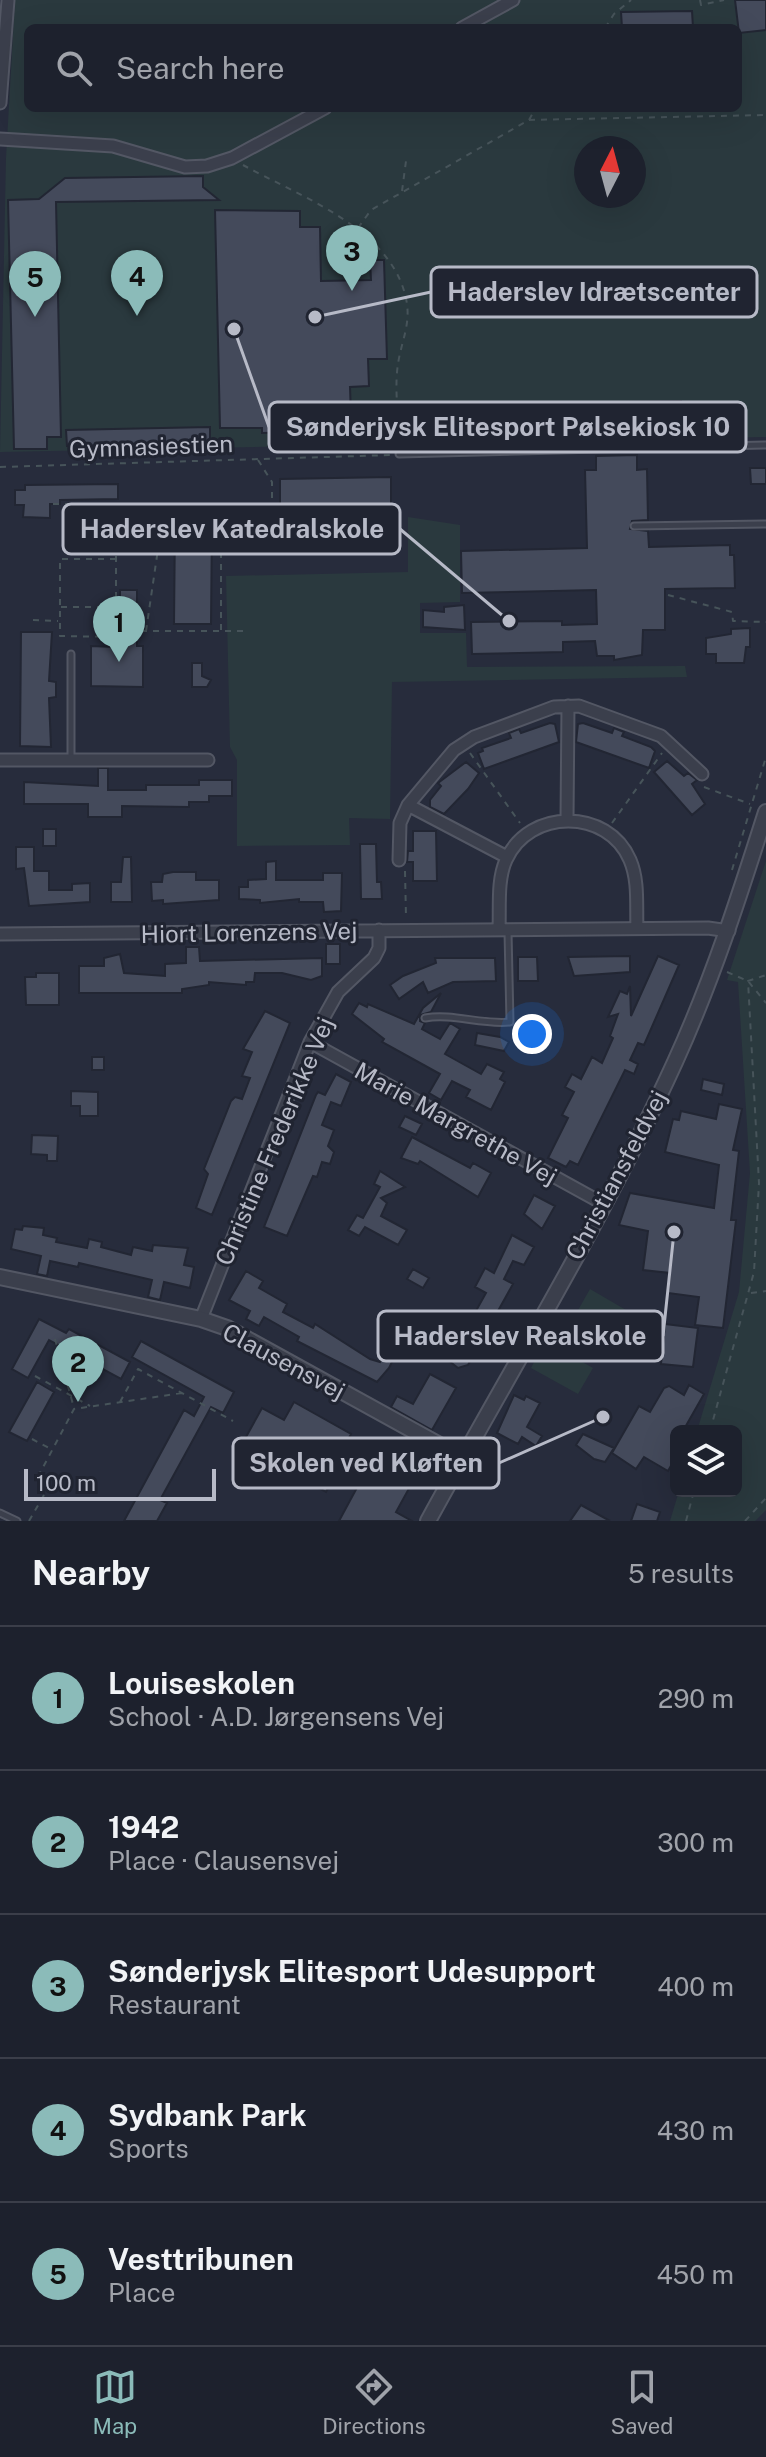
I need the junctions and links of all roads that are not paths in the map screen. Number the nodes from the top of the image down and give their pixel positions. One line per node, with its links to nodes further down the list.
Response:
1 (8, 0): 4 (street)
2 (513, 0): 3 (street)
3 (469, 24)
4 (0, 103)
5 (318, 112): 6 (street)
6 (0, 139)
7 (766, 445): 8 (lane)
8 (399, 454)
9 (766, 524): 10 (lane)
10 (634, 526)
11 (71, 654): 14 (lane)
12 (568, 706): 16 (street); 17 (street); 19 (street)
13 (0, 760): 14 (street)
14 (71, 760): 15 (street)
15 (208, 760)
16 (702, 774)
17 (408, 805): 20 (street); 21 (street)
18 (766, 812): 25 (street, Christiansfeldvej)
19 (567, 820): 20 (street); 23 (street)
20 (507, 857): 22 (street)
21 (399, 860)
22 (504, 928): 23 (street, Hiort Lorenzens Vej); 24 (street, Hiort Lorenzens Vej); 27 (lane)
23 (637, 928): 25 (street, Hiort Lorenzens Vej)
24 (379, 930): 26 (street, Hiort Lorenzens Vej); 28 (street, Christine Frederikke Vej)
25 (729, 931): 29 (street, Christiansfeldvej)
26 (0, 934)
27 (425, 1018)
28 (310, 1042): 29 (street, Marie Margrethe Vej); 31 (street, Christine Frederikke Vej)
29 (602, 1203): 32 (street, Christiansfeldvej)
30 (0, 1277): 31 (street, Clausensvej)
31 (201, 1319): 32 (street, Clausensvej)
32 (463, 1458): 35 (street, Christiansfeldvej)
33 (0, 1513): 34 (lane)
34 (17, 1521)
35 (428, 1521)

